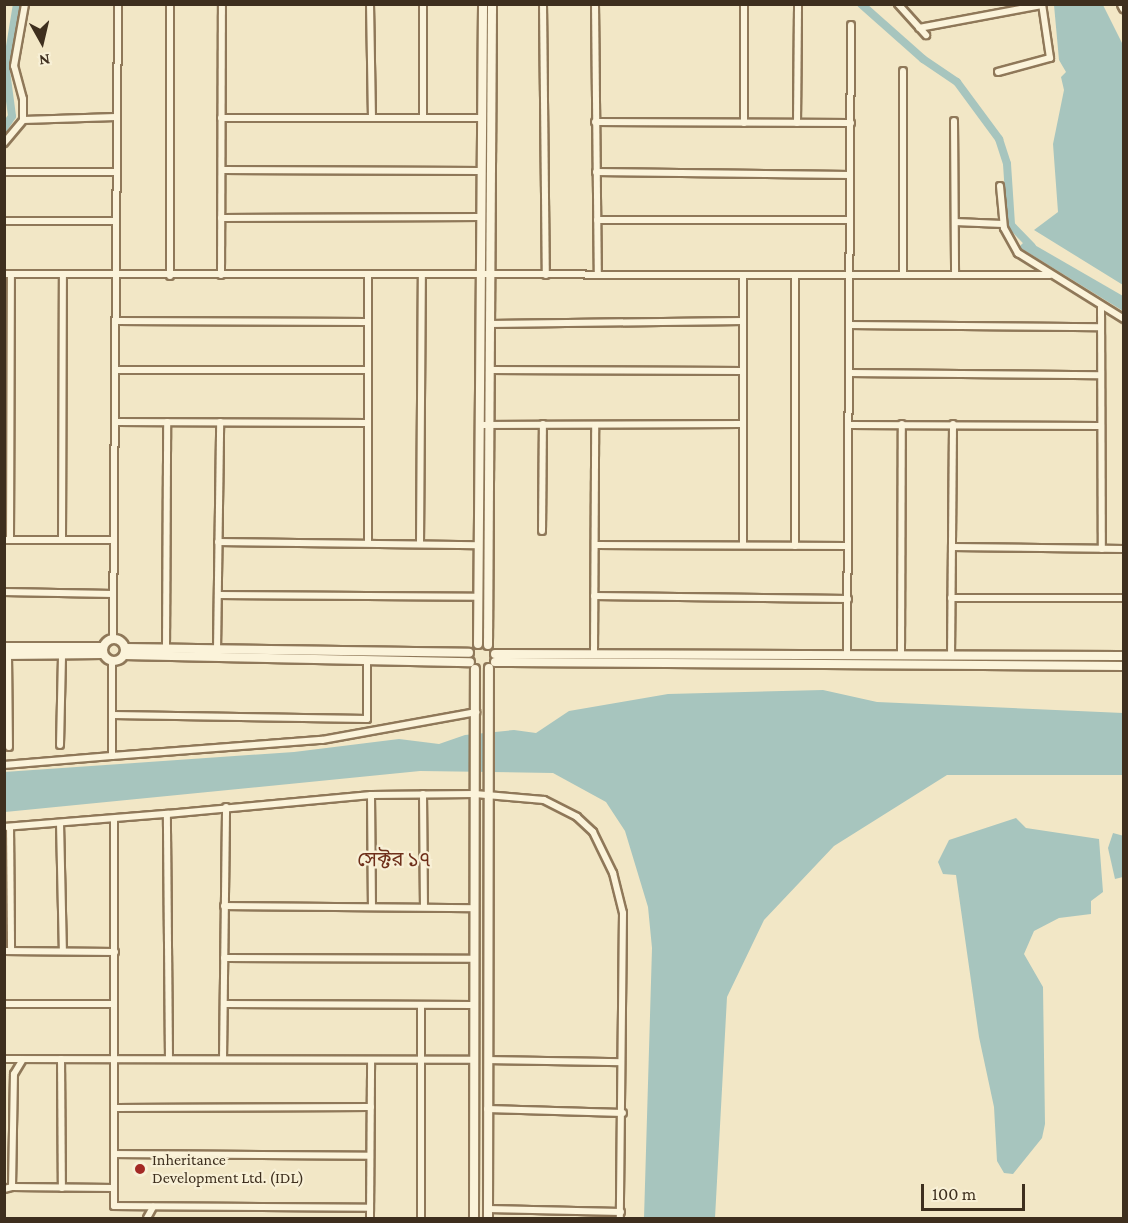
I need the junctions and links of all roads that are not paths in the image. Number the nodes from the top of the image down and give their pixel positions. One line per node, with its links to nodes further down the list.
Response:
1 (25, 4): 25 (street)
2 (118, 4): 20 (street)
3 (170, 4): 59 (street)
4 (222, 4): 22 (street)
5 (370, 4): 21 (street)
6 (423, 4): 23 (street)
7 (483, 4): 24 (street)
8 (492, 4): 51 (street)
9 (543, 4): 52 (street)
10 (595, 4): 27 (street)
11 (744, 4): 28 (street)
12 (798, 4): 29 (street)
13 (898, 4): 16 (street)
14 (1042, 5): 16 (street); 19 (street)
15 (851, 25): 30 (street)
16 (919, 28): 17 (street)
17 (926, 35)
18 (903, 71): 56 (street)
19 (998, 72)
20 (116, 117): 25 (street); 35 (street)
21 (372, 117): 22 (street); 23 (street)
22 (221, 118): 32 (street)
23 (423, 118): 24 (street)
24 (482, 118): 33 (street)
25 (23, 120): 31 (street)
26 (954, 121): 45 (street)
27 (595, 123): 28 (street); 36 (street)
28 (744, 123): 29 (street)
29 (797, 123): 30 (street)
30 (851, 123): 37 (street)
31 (4, 143)
32 (222, 170): 33 (street); 40 (street)
33 (482, 171): 39 (street)
34 (4, 172): 35 (street)
35 (115, 172): 44 (street)
36 (596, 172): 37 (street); 42 (street)
37 (850, 175): 43 (street)
38 (1000, 186): 46 (street)
39 (482, 217): 40 (street); 62 (street)
40 (221, 218): 60 (street)
41 (4, 220): 44 (street)
42 (597, 220): 43 (street); 53 (street)
43 (850, 220): 63 (street)
44 (115, 221): 49 (street)
45 (955, 222): 46 (street); 57 (street)
46 (1003, 224): 58 (street)
47 (8, 274): 48 (street); 92 (street)
48 (63, 275): 49 (street); 93 (street)
49 (116, 275): 59 (street); 66 (street)
50 (368, 275): 60 (street); 61 (street); 68 (street)
51 (490, 275): 52 (street); 62 (street); 69 (street)
52 (546, 275): 53 (street)
53 (598, 275): 54 (street)
54 (743, 275): 55 (street); 67 (street)
55 (795, 275): 63 (street); 101 (street)
56 (903, 275): 57 (street); 63 (street)
57 (955, 275): 58 (street)
58 (1050, 275): 64 (street)
59 (170, 276): 60 (street)
60 (221, 276)
61 (422, 276): 62 (street); 97 (street)
62 (480, 276): 87 (street)
63 (850, 276): 70 (street)
64 (1101, 307): 65 (street); 71 (street)
65 (1124, 319)
66 (116, 321): 68 (street); 72 (street)
67 (743, 321): 69 (street); 75 (street)
68 (368, 322): 73 (street)
69 (490, 324): 74 (street)
70 (849, 325): 71 (street); 76 (street)
71 (1101, 327): 77 (street)
72 (117, 370): 73 (street); 78 (street)
73 (368, 370): 81 (street)
74 (489, 370): 75 (street); 82 (street)
75 (743, 371): 84 (street)
76 (849, 373): 77 (street); 89 (street)
77 (1101, 375): 90 (street)
78 (116, 422): 79 (street); 94 (street)
79 (167, 422): 80 (street); 117 (street)
80 (220, 422): 81 (street); 95 (street)
81 (368, 423): 96 (street)
82 (490, 424): 83 (street); 87 (street); 116 (street)
83 (543, 424): 88 (street); 91 (street)
84 (742, 424): 88 (street); 98 (street)
85 (902, 424): 86 (street); 89 (street); 125 (street)
86 (953, 424): 90 (street); 103 (street)
87 (480, 425): 99 (street)
88 (596, 425): 100 (street)
89 (849, 425): 102 (street)
90 (1101, 426): 104 (street)
91 (542, 531)
92 (8, 540): 93 (street)
93 (62, 540): 94 (street)
94 (114, 540): 107 (street)
95 (218, 542): 96 (street); 108 (street)
96 (368, 543): 97 (street)
97 (420, 544): 99 (street)
98 (743, 544): 100 (street); 101 (street)
99 (478, 545): 110 (street)
100 (595, 545): 109 (street)
101 (795, 546): 102 (street)
102 (848, 546): 113 (street)
103 (952, 547): 104 (street); 111 (street)
104 (1102, 549): 105 (street)
105 (1124, 549)
106 (4, 592): 107 (street)
107 (113, 594): 114 (street)
108 (218, 595): 110 (street); 118 (street)
109 (594, 596): 113 (street); 123 (street)
110 (479, 597): 115 (street)
111 (951, 598): 112 (street); 126 (street)
112 (1124, 598)
113 (848, 599): 124 (street)
114 (113, 639): 119 (street); 121 (street)
115 (478, 644): 116 (street); 130 (street)
116 (488, 645): 131 (street)
117 (166, 649): 118 (street); 121 (street)
118 (217, 650): 130 (street)
119 (103, 651): 120 (street); 122 (street); 129 (street)
120 (6, 652): 122 (street); 136 (street)
121 (125, 652): 128 (street); 129 (street)
122 (62, 654): 135 (street)
123 (594, 654): 124 (street); 131 (street)
124 (847, 655): 125 (street)
125 (901, 656): 126 (street)
126 (951, 656): 127 (street)
127 (1124, 656)
128 (367, 660): 130 (street); 134 (street)
129 (112, 661): 134 (street)
130 (471, 661): 131 (street); 133 (street)
131 (493, 662): 132 (street); 140 (street)
132 (1124, 666)
133 (476, 712): 137 (street); 139 (street)
134 (113, 715): 137 (street)
135 (60, 745)
136 (9, 747)
137 (112, 756): 138 (street)
138 (4, 765)
139 (475, 792): 140 (street); 141 (street); 151 (street)
140 (488, 792): 171 (street); 172 (street)
141 (423, 794): 142 (street); 150 (street)
142 (371, 795): 143 (street); 149 (street)
143 (226, 807): 144 (street); 148 (street)
144 (167, 814): 145 (street); 166 (street)
145 (114, 820): 146 (street); 154 (street)
146 (60, 823): 147 (street); 153 (street)
147 (7, 827): 152 (street)
148 (224, 906): 149 (street); 155 (street)
149 (372, 906): 150 (street)
150 (424, 906): 151 (street)
151 (475, 908): 156 (street)
152 (8, 951): 153 (street)
153 (63, 951): 154 (street)
154 (114, 952): 158 (street)
155 (224, 958): 156 (street); 159 (street)
156 (474, 959): 160 (street)
157 (4, 1004): 158 (street)
158 (114, 1004): 165 (street)
159 (224, 1004): 161 (street); 167 (street)
160 (475, 1005): 161 (street); 170 (street)
161 (421, 1006): 169 (street)
162 (4, 1059): 163 (street)
163 (23, 1059): 164 (street); 179 (street)
164 (61, 1059): 165 (street); 180 (street)
165 (115, 1059): 166 (street); 174 (street)
166 (169, 1059): 167 (street)
167 (223, 1059): 168 (street)
168 (371, 1060): 169 (street); 173 (street)
169 (422, 1060): 170 (street); 191 (street)
170 (475, 1060): 192 (street)
171 (488, 1060): 172 (street); 175 (street)
172 (621, 1062): 176 (street)
173 (370, 1107): 174 (street); 178 (street)
174 (115, 1108): 177 (street)
175 (487, 1109): 176 (street); 186 (street)
176 (623, 1113): 187 (street)
177 (114, 1154): 178 (street); 181 (street)
178 (370, 1156): 184 (street)
179 (12, 1187): 180 (street); 182 (street)
180 (62, 1188): 181 (street)
181 (114, 1188): 183 (street)
182 (4, 1189)
183 (153, 1207): 185 (street); 188 (street)
184 (370, 1208): 185 (street); 190 (street)
185 (226, 1209): 189 (street)
186 (488, 1209): 187 (street); 193 (street)
187 (620, 1215)
188 (147, 1218)
189 (226, 1218)
190 (370, 1218)
191 (421, 1218)
192 (474, 1218)
193 (488, 1218)

